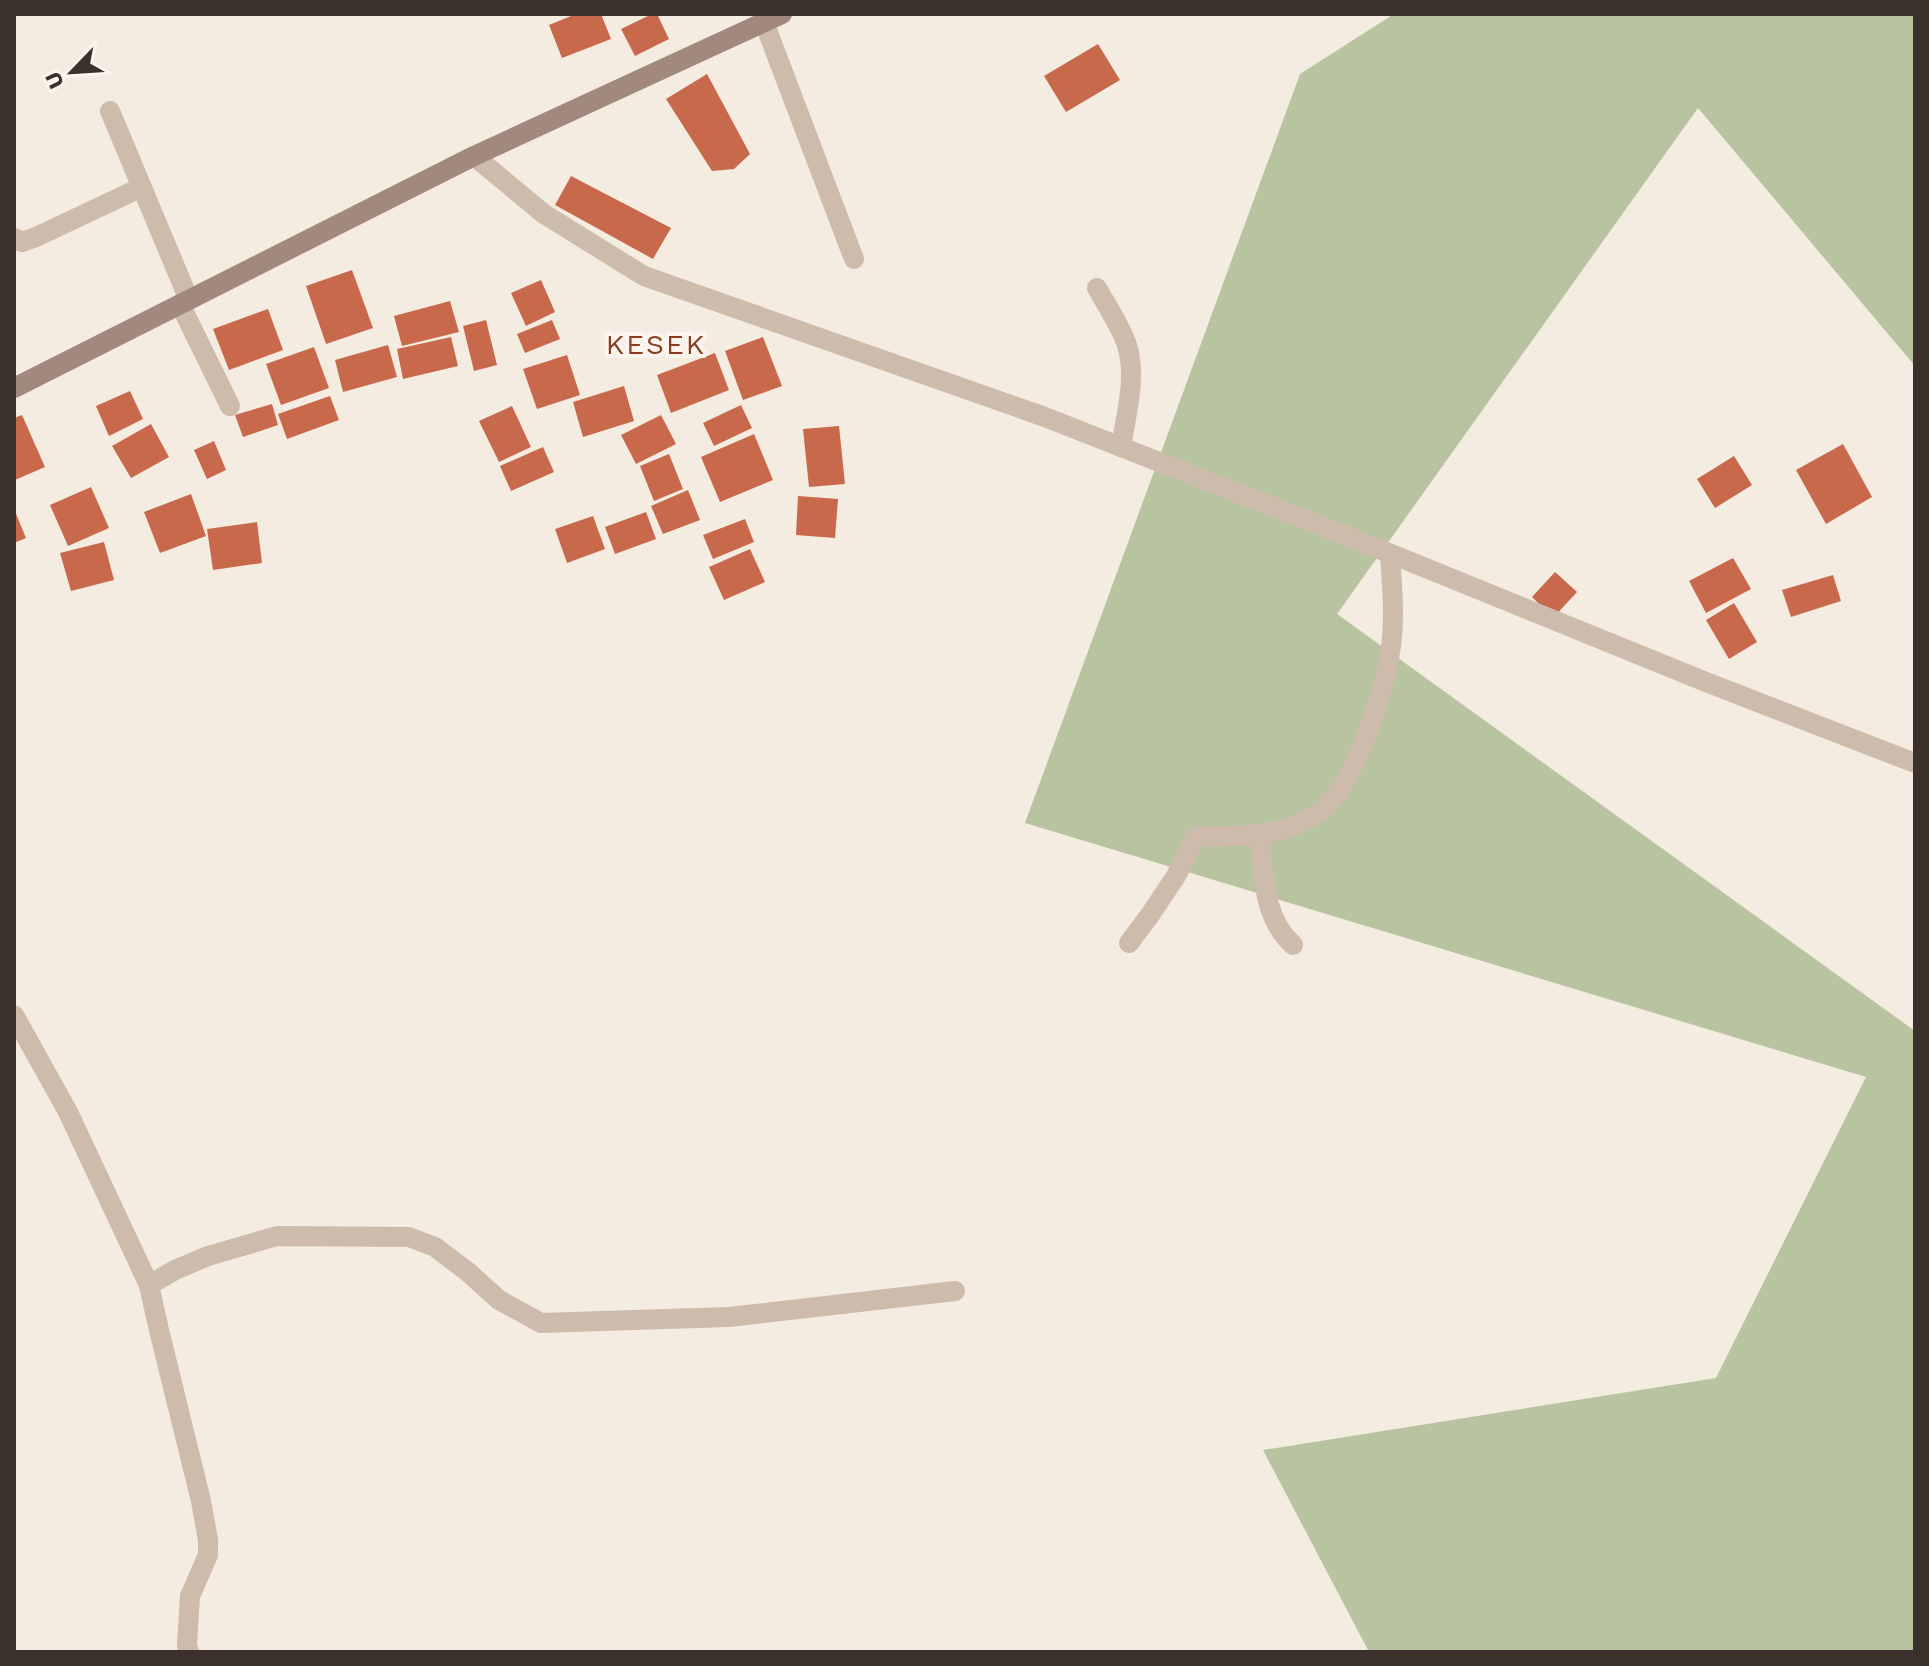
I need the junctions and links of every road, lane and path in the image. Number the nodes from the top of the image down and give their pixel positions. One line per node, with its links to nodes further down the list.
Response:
1 (773, 18): 3 (main road); 6 (street)
2 (110, 111): 4 (street)
3 (474, 156): 8 (main road); 11 (street)
4 (142, 187): 5 (street); 8 (street)
5 (14, 238)
6 (854, 259)
7 (1097, 288): 11 (street)
8 (184, 302): 9 (main road); 10 (street)
9 (14, 388)
10 (230, 406)
11 (1121, 447): 12 (street)
12 (1390, 554): 13 (street); 14 (street)
13 (1915, 763)
14 (1259, 833): 15 (street); 16 (street)
15 (1129, 943)
16 (1293, 945)
17 (14, 1015): 18 (street)
18 (149, 1285): 19 (street); 20 (street)
19 (955, 1291)
20 (189, 1652)

